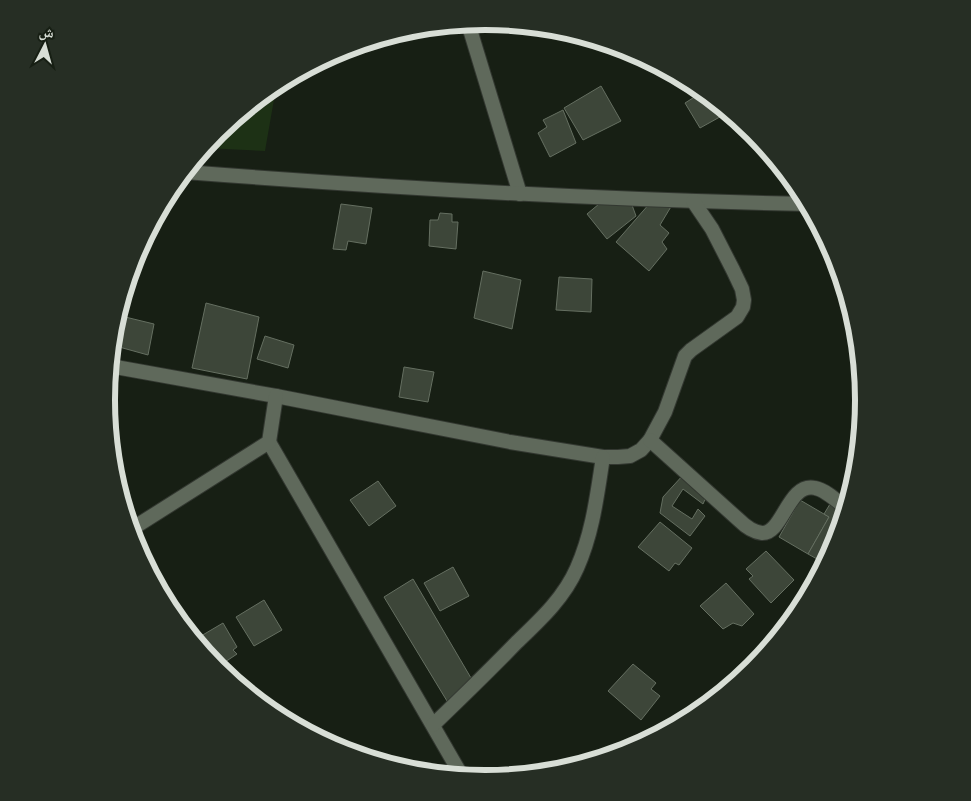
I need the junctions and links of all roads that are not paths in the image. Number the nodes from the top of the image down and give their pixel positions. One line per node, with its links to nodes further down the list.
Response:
1 (470, 31): 3 (street)
2 (194, 173): 3 (street)
3 (520, 194): 4 (street)
4 (693, 201): 5 (street); 8 (street)
5 (799, 204)
6 (117, 367): 7 (street)
7 (276, 396): 9 (street); 10 (street)
8 (650, 440): 10 (street); 11 (street)
9 (269, 442): 12 (street); 13 (street)
10 (603, 457): 13 (street)
11 (841, 504)
12 (137, 526)
13 (433, 725): 14 (street)
14 (458, 770)

